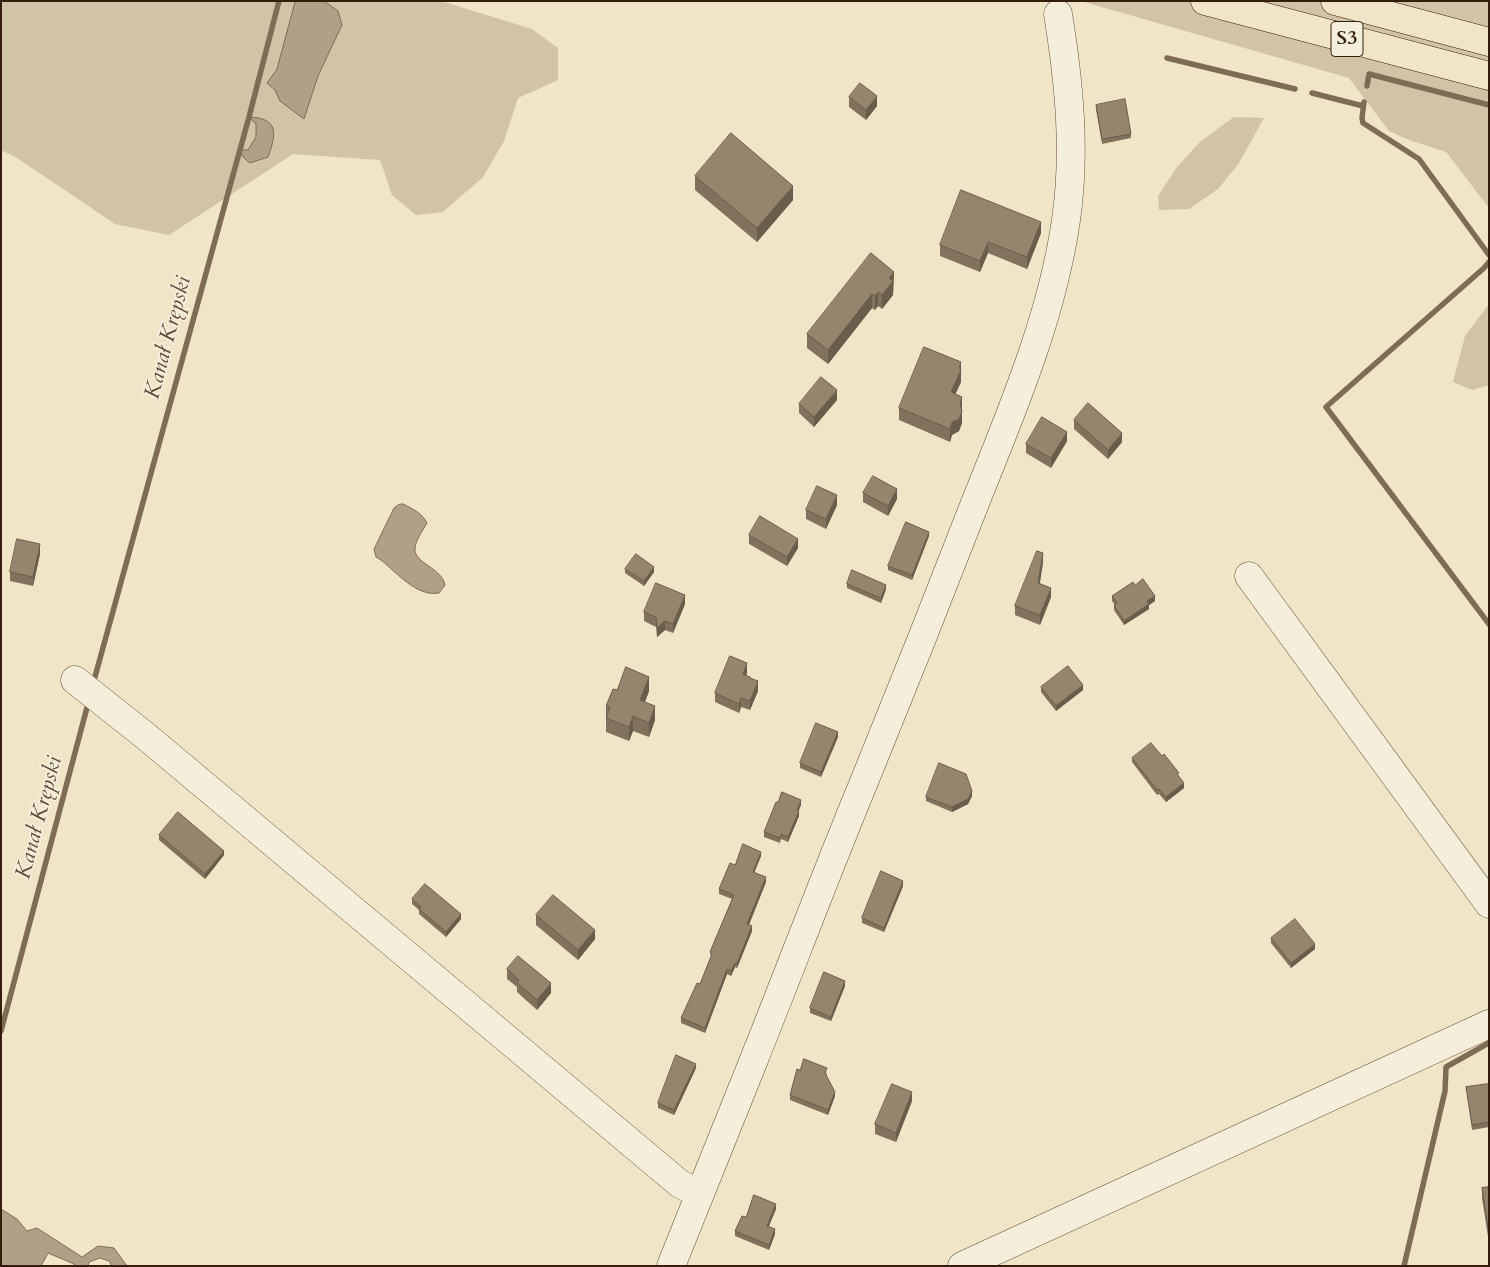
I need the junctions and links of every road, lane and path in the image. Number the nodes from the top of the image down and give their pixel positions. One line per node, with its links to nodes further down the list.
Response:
1 (1205, 1): 5 (highway, S3)
2 (1335, 1): 4 (highway, S3)
3 (1058, 14): 10 (street)
4 (1489, 42)
5 (1489, 76)
6 (1249, 576): 8 (street)
7 (75, 680): 10 (street)
8 (1489, 904)
9 (1489, 1024): 12 (street)
10 (700, 1193): 11 (street)
11 (671, 1266)
12 (962, 1266)

